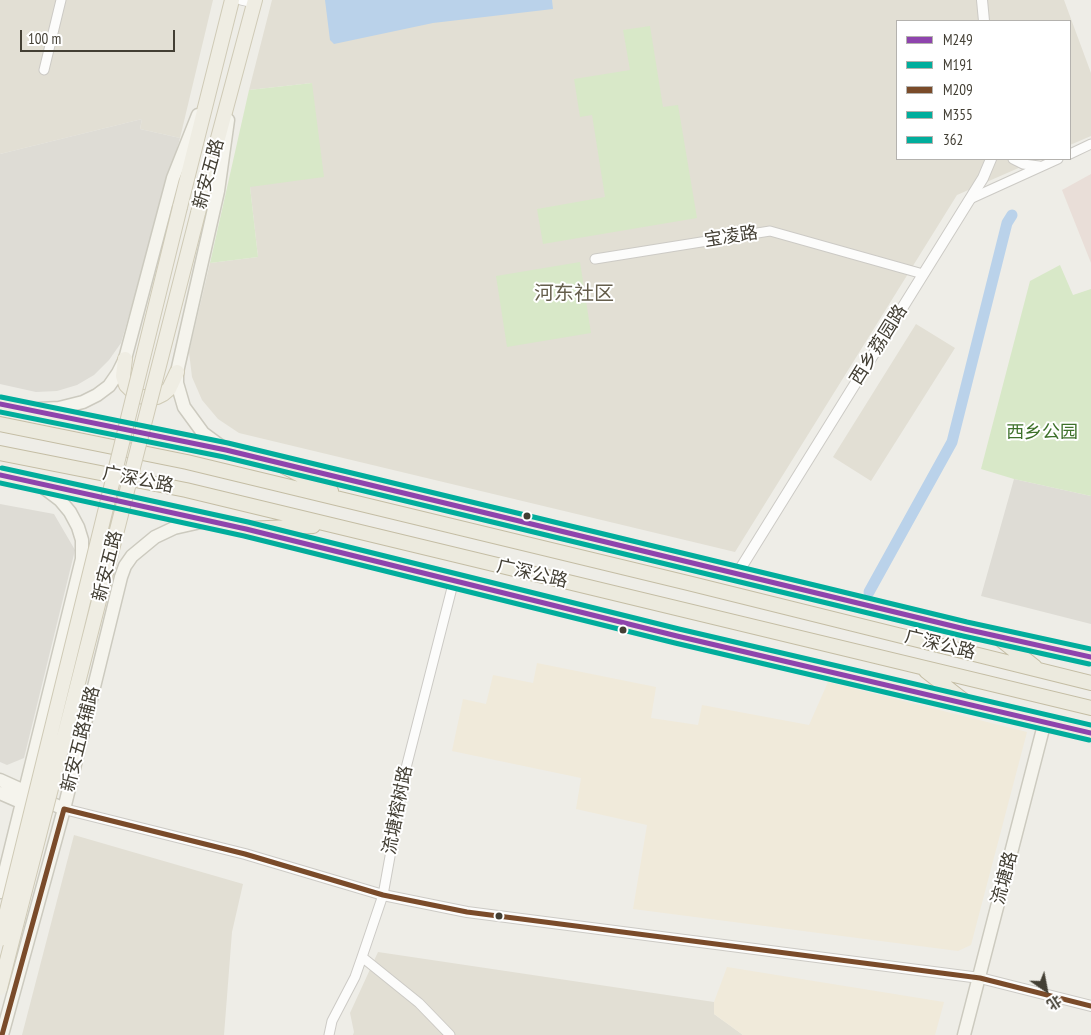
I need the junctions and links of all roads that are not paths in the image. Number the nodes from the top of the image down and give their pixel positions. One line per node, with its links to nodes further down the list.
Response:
1 (61, 0): 7 (street)
2 (232, 0): 8 (main road, 新安五路)
3 (240, 0): 5 (street)
4 (982, 0): 6 (street)
5 (255, 2): 9 (main road, 新安五路)
6 (984, 20)
7 (44, 70)
8 (213, 78): 19 (main road); 50 (main road, 新安五路, bridge)
9 (233, 85): 20 (main road); 53 (main road, 新安五路, bridge)
10 (1091, 144): 11 (street)
11 (1071, 154)
12 (991, 160): 16 (street, 西乡荔园路)
13 (1014, 160): 15 (street)
14 (1056, 160): 15 (street)
15 (1041, 166): 16 (street)
16 (970, 199): 18 (street, 西乡荔园路)
17 (595, 259): 18 (street, 宝凌路)
18 (923, 274): 33 (street, 西乡荔园路)
19 (125, 359): 20 (main road); 22 (main road)
20 (177, 372): 24 (main road)
21 (0, 404): 22 (main road)
22 (24, 409): 24 (main road)
23 (0, 424): 29 (highway, 广深公路)
24 (226, 450): 26 (main road)
25 (0, 453): 31 (highway, 广深公路)
26 (281, 465): 29 (highway); 33 (main road)
27 (0, 475): 28 (main road)
28 (39, 484): 30 (main road); 46 (main road)
29 (349, 501): 38 (highway, 广深公路)
30 (208, 521): 32 (main road); 47 (main road, 新安五路辅路)
31 (332, 526): 32 (highway); 37 (highway, 广深公路)
32 (246, 529): 34 (main road)
33 (737, 574): 35 (main road)
34 (454, 580): 40 (main road); 49 (street, 流塘榕树路)
35 (995, 635): 36 (main road); 38 (highway)
36 (1091, 657)
37 (922, 668): 40 (highway); 41 (highway, 广深公路)
38 (1039, 670): 39 (highway, 广深公路)
39 (1091, 683)
40 (967, 703): 42 (main road)
41 (1091, 708)
42 (1045, 721): 43 (main road); 52 (main road, 流塘路)
43 (1091, 733)
44 (0, 780): 46 (main road)
45 (0, 793): 46 (main road)
46 (24, 797): 47 (main road); 48 (main road)
47 (64, 809): 49 (street); 55 (main road, 新安五路辅路)
48 (0, 892)
49 (383, 896): 51 (street, 流塘榕树路); 52 (street)
50 (0, 939)
51 (362, 957): 56 (street, 流塘榕树路); 57 (street)
52 (980, 978): 54 (street); 58 (main road, 流塘路)
53 (0, 988)
54 (1091, 1006)
55 (2, 1035)
56 (330, 1035)
57 (450, 1035)
58 (964, 1035)

